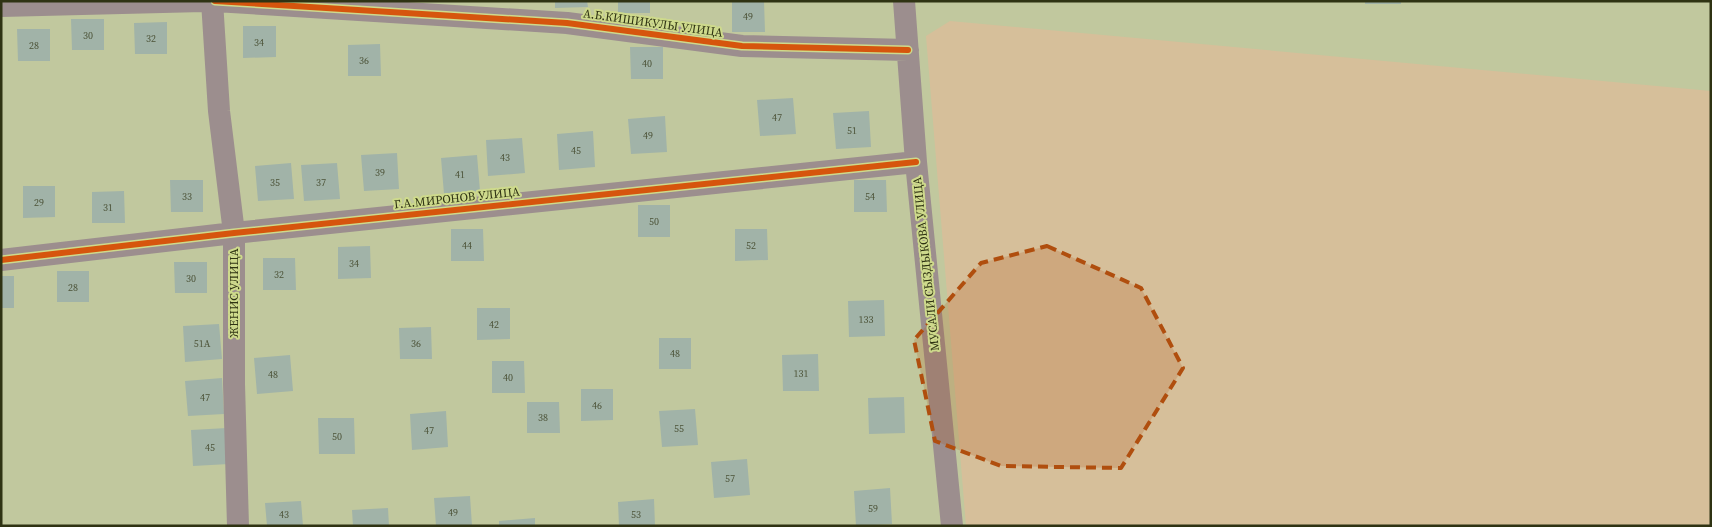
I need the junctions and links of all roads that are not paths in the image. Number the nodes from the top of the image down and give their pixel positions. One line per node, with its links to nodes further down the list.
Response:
1 (204, 1): 4 (street)
2 (214, 1): 5 (street, А.Б.КИШИКУЛЫ УЛИЦА); 7 (street, ЖЕНИС УЛИЦА)
3 (904, 1): 5 (street, МУСАЛИ СЫЗДЫКОВА УЛИЦА)
4 (1, 6)
5 (908, 50): 6 (street, МУСАЛИ СЫЗДЫКОВА УЛИЦА)
6 (916, 162): 7 (street, Г.А.МИРОНОВ УЛИЦА); 10 (street, МУСАЛИ СЫЗДЫКОВА УЛИЦА)
7 (234, 232): 8 (street, Г.А.МИРОНОВ УЛИЦА); 9 (street, ЖЕНИС УЛИЦА)
8 (1, 260)
9 (238, 526)
10 (952, 526)

